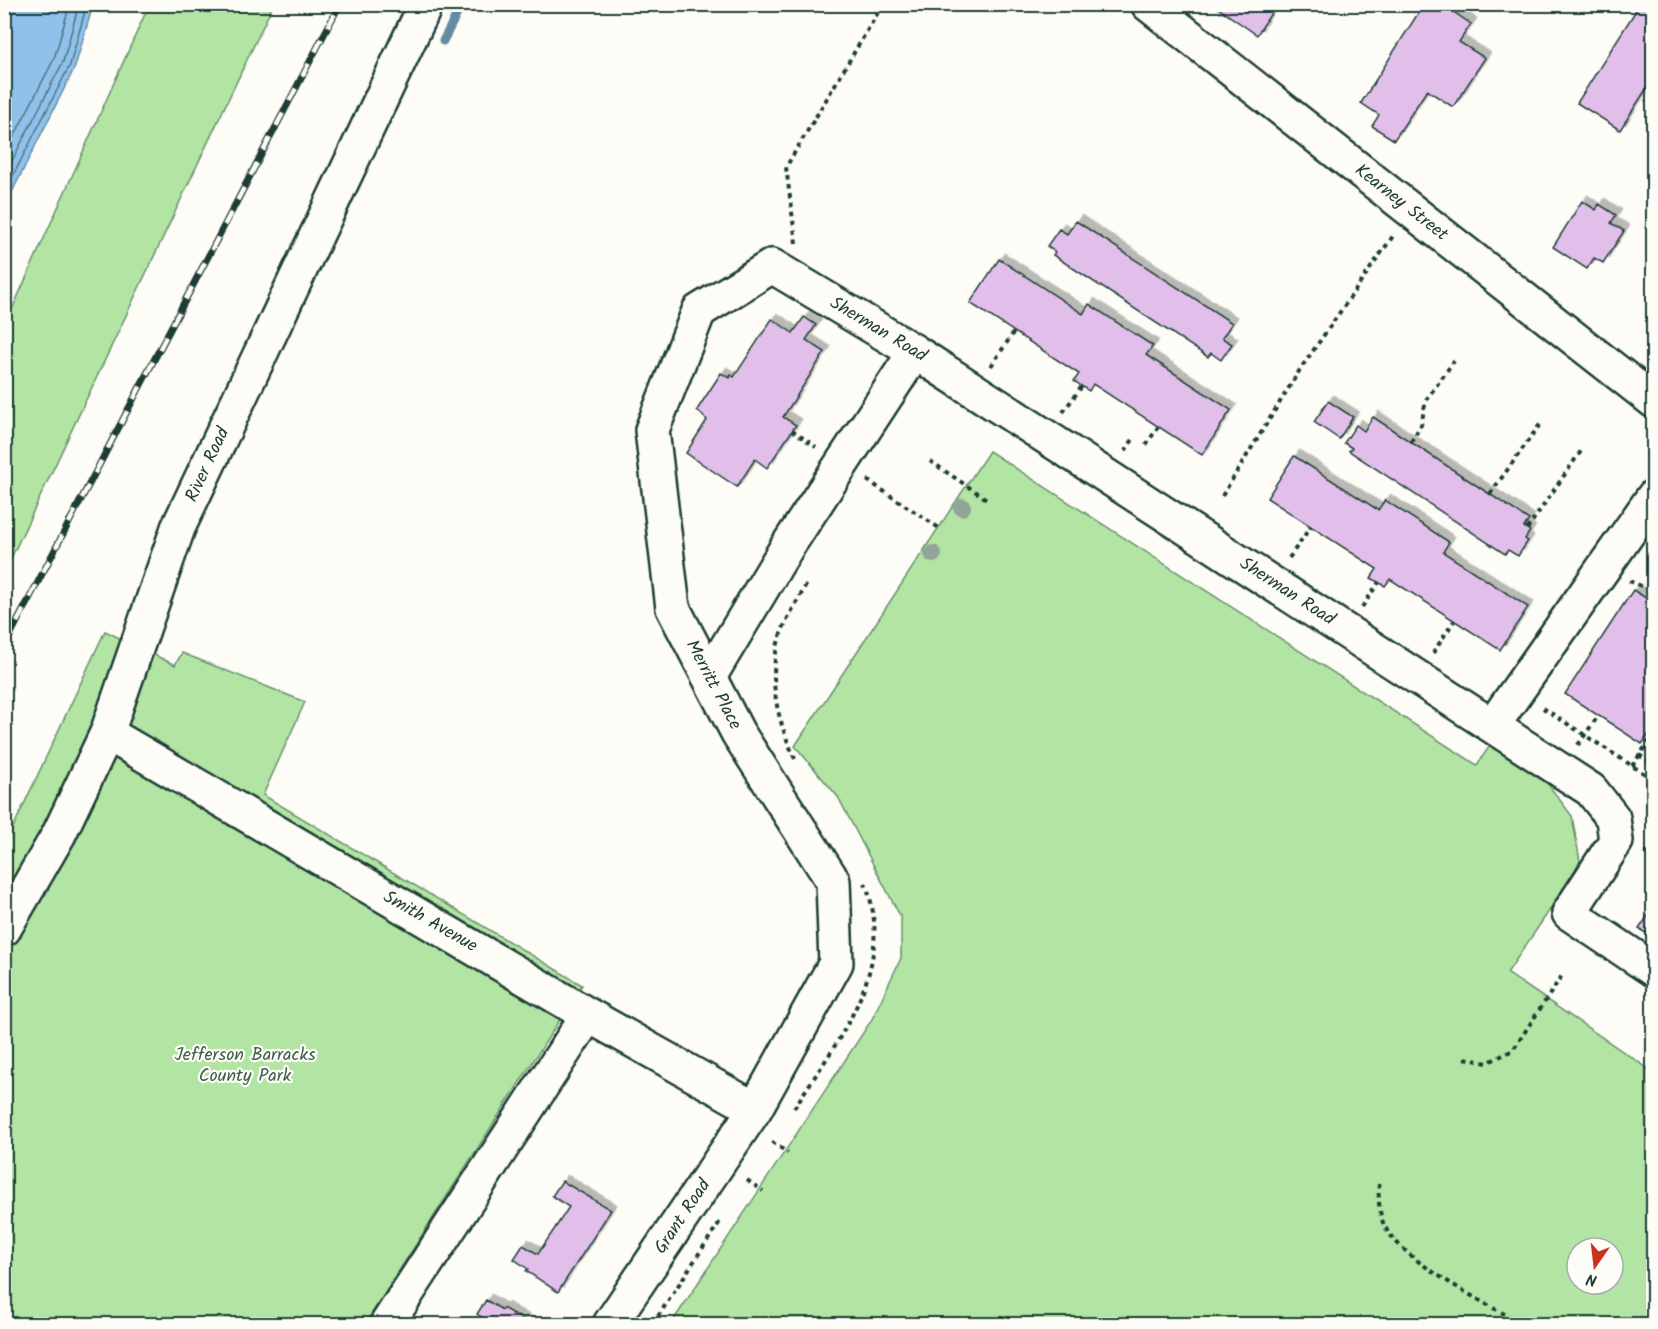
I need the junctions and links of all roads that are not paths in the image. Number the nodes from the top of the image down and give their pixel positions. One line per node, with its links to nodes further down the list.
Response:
1 (426, 4): 9 (street, River Road)
2 (1148, 4): 5 (street, Kearney Street)
3 (772, 266): 4 (street, Sherman Road); 7 (street, Merritt Place)
4 (915, 352): 7 (street); 8 (street, Sherman Road)
5 (1653, 401)
6 (1653, 496): 8 (street)
7 (709, 677): 13 (street, Merritt Place)
8 (1493, 725): 11 (street, Sherman Road)
9 (107, 733): 10 (street, River Road); 12 (street, Smith Avenue)
10 (4, 929)
11 (1653, 970)
12 (588, 1015): 13 (street, Smith Avenue); 14 (street)
13 (755, 1109): 15 (street, Grant Road)
14 (387, 1324)
15 (610, 1324)

